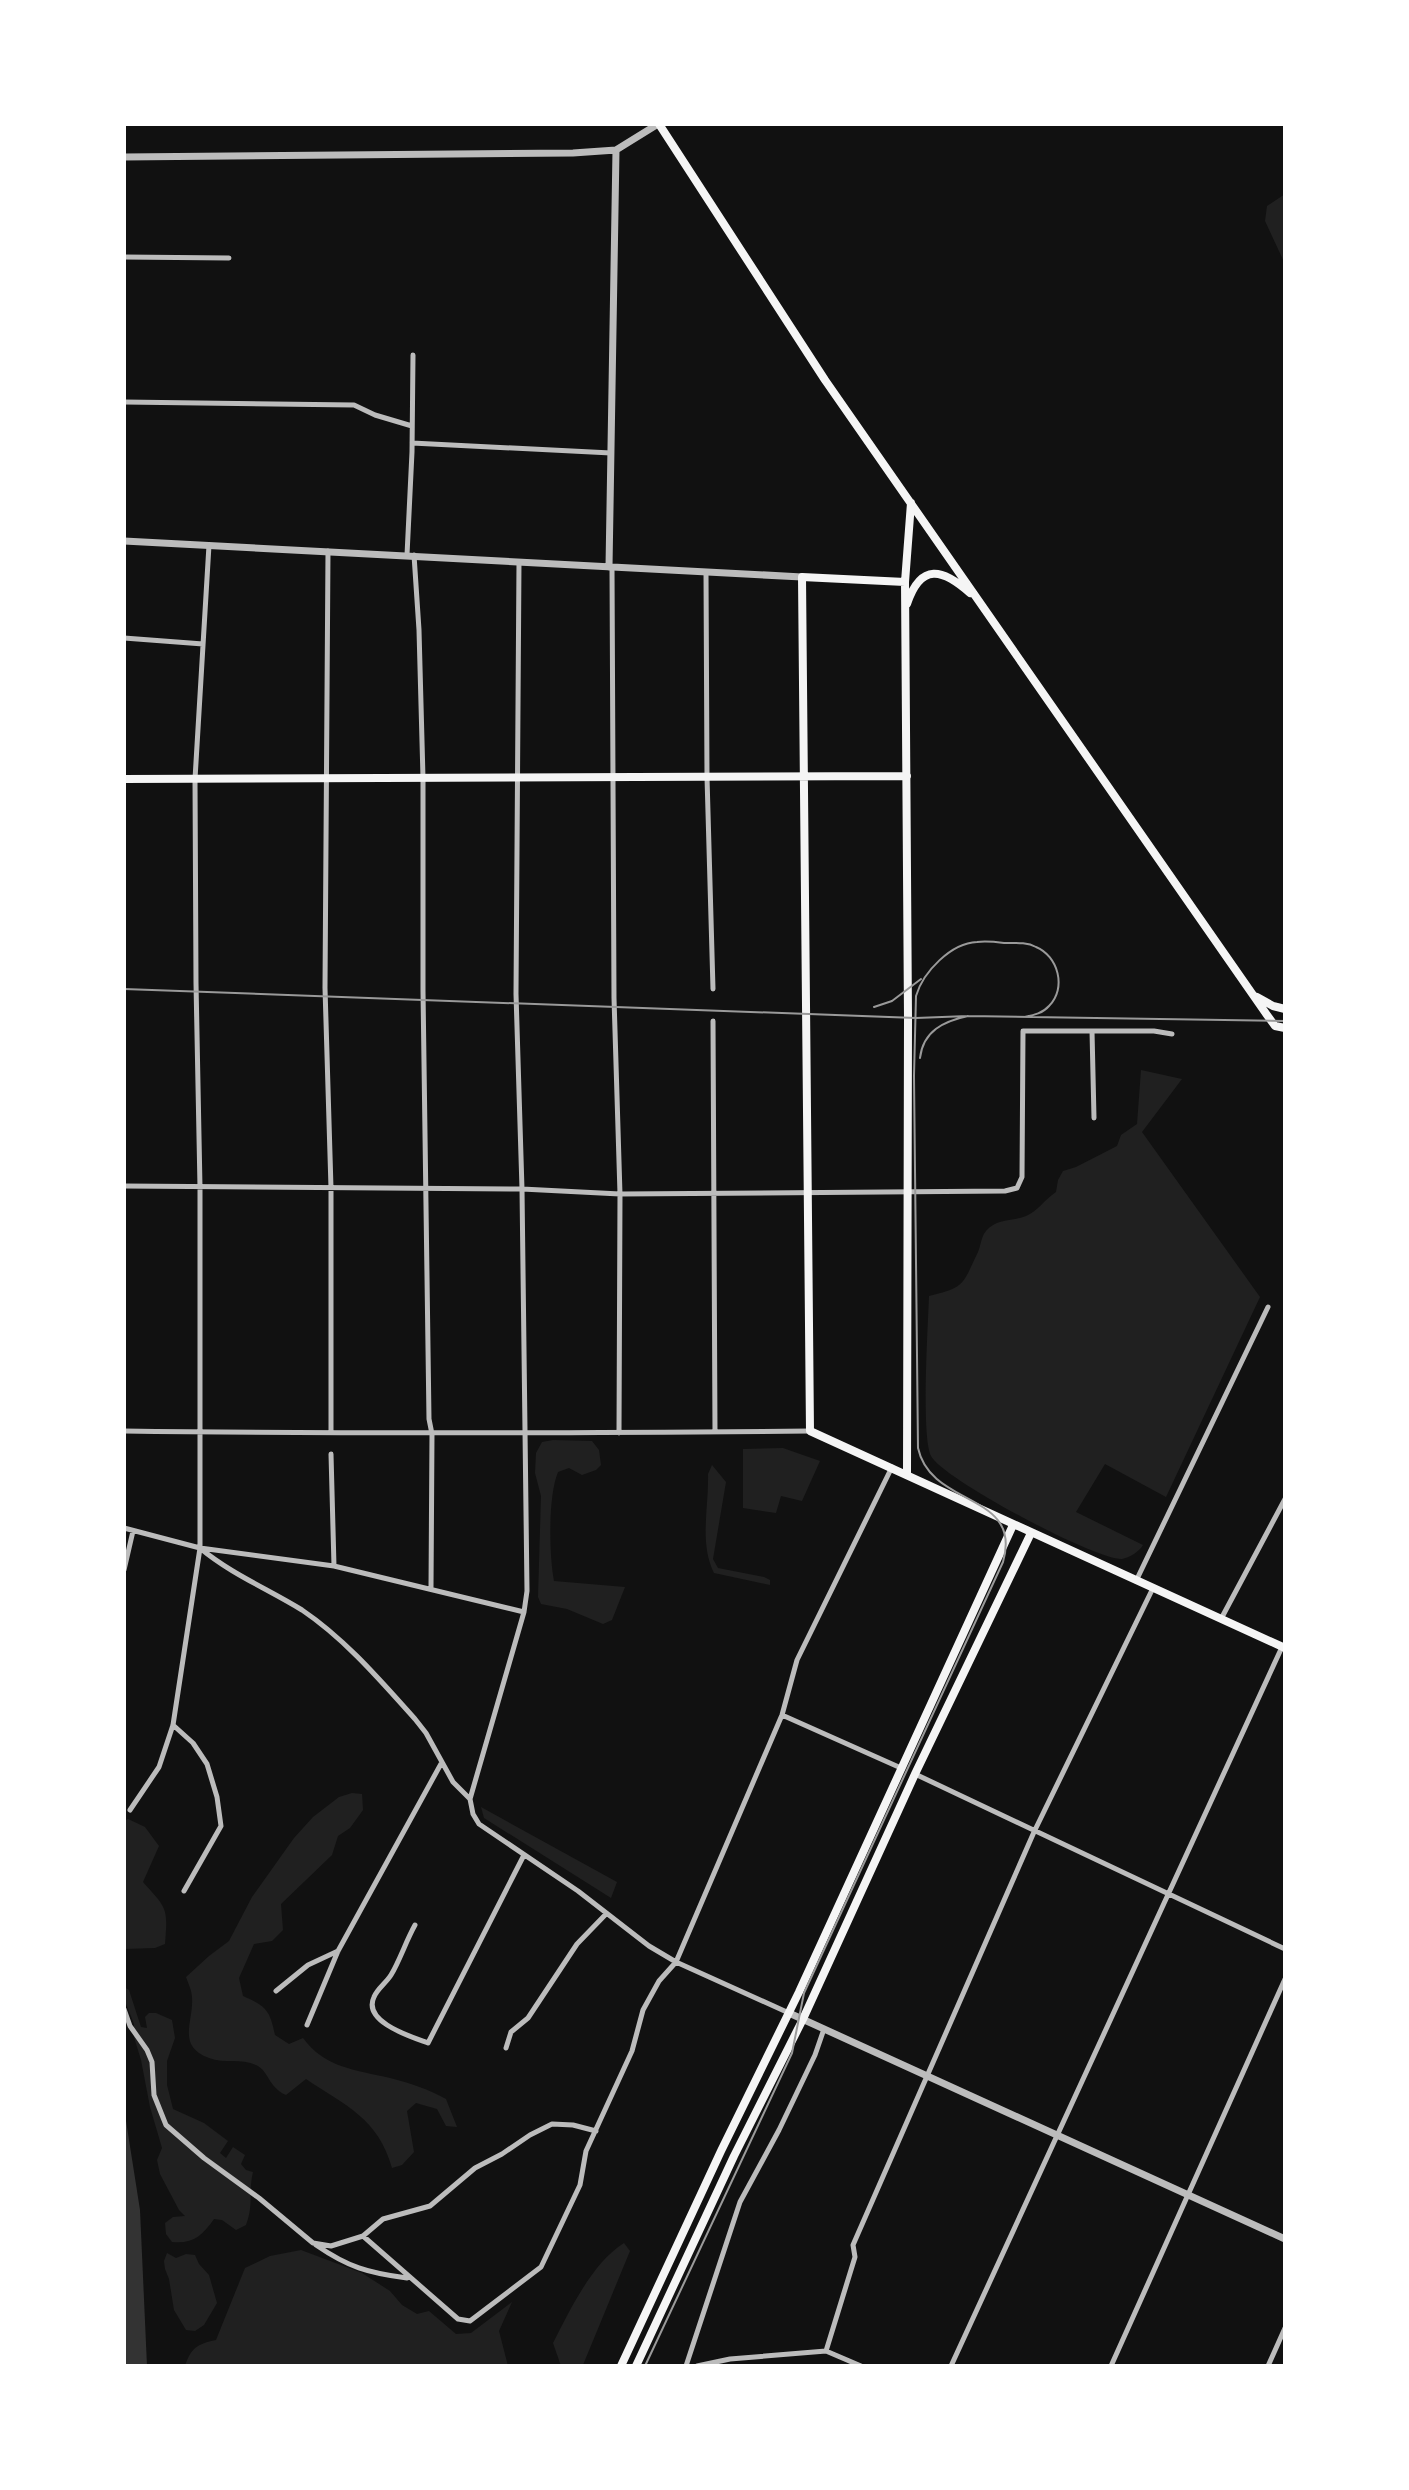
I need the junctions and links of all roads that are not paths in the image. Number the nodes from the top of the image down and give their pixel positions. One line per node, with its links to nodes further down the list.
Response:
1 (658, 124): 2 (street); 11 (main road)
2 (616, 150): 3 (street); 10 (street)
3 (124, 158)
4 (124, 257): 5 (street)
5 (229, 258)
6 (413, 355): 8 (street)
7 (124, 402): 8 (street)
8 (412, 426): 9 (street)
9 (412, 443): 10 (street); 15 (street)
10 (611, 453): 17 (street)
11 (911, 503): 20 (main road); 21 (main road)
12 (124, 541): 13 (street)
13 (209, 545): 14 (street); 24 (street)
14 (328, 551): 15 (street); 30 (street)
15 (410, 555): 16 (street); 31 (street)
16 (519, 562): 17 (street); 26 (street)
17 (610, 567): 18 (street); 28 (street)
18 (706, 572): 19 (street); 29 (street)
19 (802, 577): 20 (main road); 25 (main road)
20 (905, 582): 22 (main road)
21 (979, 600): 22 (main road); 35 (main road)
22 (905, 610): 27 (main road)
23 (124, 638): 24 (street)
24 (203, 644): 33 (street)
25 (803, 775): 27 (main road); 29 (main road); 48 (main road)
26 (518, 776): 28 (main road); 31 (main road); 45 (street)
27 (907, 776): 47 (main road)
28 (613, 777): 29 (main road); 49 (street)
29 (707, 777): 34 (street)
30 (326, 778): 31 (main road); 33 (main road); 44 (street)
31 (424, 778): 46 (street)
32 (124, 779): 33 (main road)
33 (195, 779): 43 (street)
34 (713, 989)
35 (1251, 993): 36 (main road); 38 (main road)
36 (1285, 1009)
37 (713, 1021): 50 (street)
38 (1285, 1028)
39 (1093, 1031): 40 (street); 41 (street); 47 (street)
40 (1172, 1034)
41 (1094, 1118)
42 (124, 1186): 43 (street)
43 (200, 1187): 44 (street); 55 (street)
44 (331, 1188): 46 (street); 53 (street)
45 (522, 1189): 46 (street); 49 (street); 57 (street)
46 (425, 1190): 59 (street)
47 (908, 1192): 48 (street); 62 (main road)
48 (807, 1193): 50 (street); 54 (main road)
49 (620, 1194): 50 (street); 58 (street)
50 (714, 1194): 56 (street)
51 (1268, 1307): 71 (street)
52 (124, 1431): 55 (street)
53 (331, 1431): 55 (street); 59 (street)
54 (810, 1431): 56 (street); 61 (main road)
55 (200, 1432): 68 (street)
56 (715, 1432): 58 (street)
57 (526, 1433): 58 (street); 59 (street); 74 (street)
58 (619, 1433)
59 (432, 1434): 72 (street)
60 (331, 1454): 69 (street)
61 (892, 1467): 62 (main road); 77 (street)
62 (907, 1475): 64 (main road)
63 (1285, 1499): 75 (street)
64 (1013, 1525): 67 (main road); 80 (main road)
65 (124, 1528): 66 (street)
66 (134, 1531): 68 (street); 70 (street)
67 (1031, 1533): 71 (main road); 81 (main road)
68 (200, 1548): 69 (street); 78 (street); 79 (street)
69 (334, 1566): 72 (street)
70 (124, 1569)
71 (1136, 1581): 73 (main road)
72 (431, 1588): 74 (street)
73 (1153, 1588): 75 (main road); 84 (street)
74 (524, 1612): 82 (street)
75 (1221, 1619): 76 (main road)
76 (1283, 1648): 87 (street)
77 (782, 1715): 80 (street); 92 (street)
78 (173, 1725): 83 (street); 86 (street)
79 (442, 1762): 82 (street); 91 (street)
80 (901, 1768): 96 (main road)
81 (915, 1774): 84 (street); 97 (main road)
82 (470, 1799): 85 (street)
83 (130, 1810)
84 (1034, 1832): 87 (street); 101 (street)
85 (524, 1855): 88 (street); 89 (street)
86 (184, 1891)
87 (1169, 1896): 90 (street); 103 (street)
88 (606, 1914): 92 (street); 100 (street)
89 (415, 1925)
90 (1285, 1949)
91 (338, 1951): 94 (street); 98 (street)
92 (677, 1962): 96 (street); 102 (street)
93 (1285, 1979): 104 (street)
94 (276, 1991)
95 (124, 2009): 107 (street)
96 (789, 2013): 97 (street); 111 (main road)
97 (803, 2019): 99 (street); 112 (main road)
98 (307, 2025)
99 (824, 2029): 101 (street); 113 (street)
100 (506, 2048)
101 (929, 2076): 103 (street); 110 (street)
102 (596, 2131): 105 (street); 108 (street)
103 (1056, 2135): 104 (street); 116 (street)
104 (1189, 2195): 106 (street); 117 (street)
105 (363, 2236): 107 (street); 108 (street)
106 (1285, 2239)
107 (313, 2243): 108 (street)
108 (409, 2278)
109 (1285, 2328): 118 (street)
110 (826, 2351): 114 (street); 115 (street)
111 (621, 2366)
112 (636, 2366)
113 (686, 2366)
114 (697, 2366)
115 (861, 2366)
116 (951, 2366)
117 (1111, 2366)
118 (1268, 2366)

